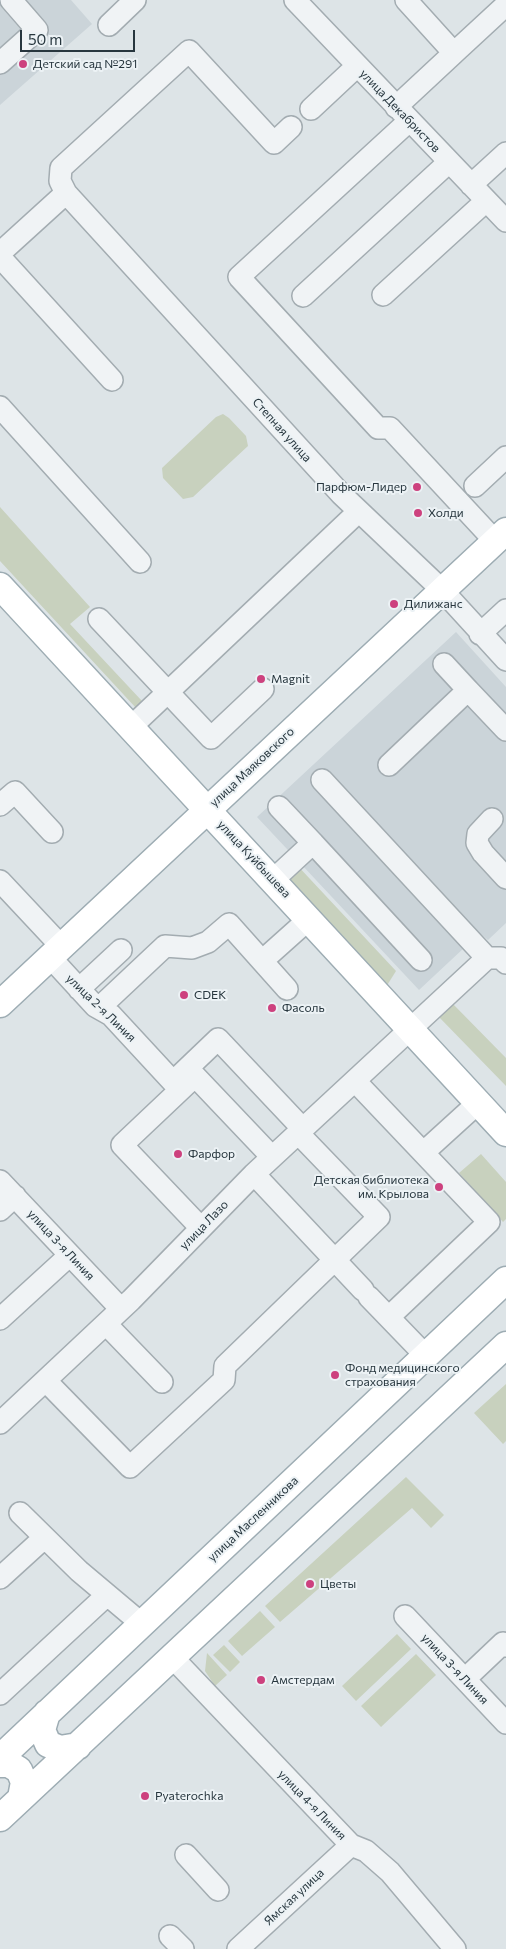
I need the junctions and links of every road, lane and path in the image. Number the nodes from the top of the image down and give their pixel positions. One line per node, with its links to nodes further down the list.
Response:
1 (11, 0): 8 (street)
2 (135, 0): 6 (street)
3 (295, 0): 9 (street, улица Декабристов)
4 (406, 0): 7 (street)
5 (506, 5): 7 (street)
6 (109, 25)
7 (454, 53): 11 (street)
8 (0, 63)
9 (357, 66): 10 (street); 11 (street, улица Декабристов)
10 (311, 109)
11 (402, 114): 14 (street, улица Декабристов); 28 (street)
12 (291, 127): 16 (street)
13 (506, 153): 15 (street)
14 (449, 162): 15 (street, улица Декабристов); 22 (street)
15 (471, 185): 17 (street, улица Декабристов)
16 (66, 193): 19 (street); 27 (street, Степная улица)
17 (486, 200): 18 (street, улица Декабристов); 21 (street)
18 (506, 221)
19 (0, 253)
20 (0, 257): 23 (street)
21 (383, 295)
22 (303, 296)
23 (112, 380)
24 (0, 407): 29 (street)
25 (506, 457): 26 (street)
26 (475, 486)
27 (358, 512): 31 (street, Степная улица); 39 (street)
28 (500, 536): 31 (main road, улица Маяковского)
29 (140, 562)
30 (0, 586): 40 (main road, улица Куйбышева)
31 (442, 590): 34 (street, Степная улица); 46 (main road, улица Маяковского)
32 (506, 610): 34 (street)
33 (99, 619): 39 (street)
34 (480, 634): 35 (street, Степная улица)
35 (506, 660)
36 (444, 664): 38 (street)
37 (263, 689): 39 (street)
38 (468, 690): 41 (street); 42 (street)
39 (168, 692): 40 (street)
40 (131, 727): 46 (main road, улица Куйбышева)
41 (506, 730)
42 (389, 764)
43 (322, 780): 56 (street)
44 (0, 806): 48 (street)
45 (279, 807): 49 (street)
46 (207, 809): 51 (main road, улица Куйбышева); 55 (main road, улица Маяковского)
47 (492, 819): 50 (street)
48 (52, 832)
49 (313, 843): 51 (street); 57 (street)
50 (506, 878)
51 (273, 880): 53 (main road, улица Куйбышева)
52 (0, 881): 55 (street, улица 2-я Линия)
53 (309, 919): 58 (street); 63 (main road, улица Куйбышева)
54 (121, 950): 59 (street)
55 (55, 951): 59 (street, улица 2-я Линия); 61 (main road, улица Маяковского)
56 (498, 956): 63 (street, улица Лазо)
57 (421, 960)
58 (262, 961): 60 (street); 62 (street)
59 (79, 989): 62 (street, улица 2-я Линия)
60 (287, 989)
61 (0, 1004)
62 (99, 1008): 66 (street, улица 2-я Линия)
63 (411, 1029): 64 (street, улица Лазо); 65 (main road, улица Куйбышева)
64 (355, 1081): 66 (street, улица Лазо); 68 (street)
65 (479, 1102): 67 (main road, улица Куйбышева); 68 (street)
66 (300, 1130): 69 (street, улица Лазо); 75 (street)
67 (506, 1133)
68 (424, 1152): 78 (street)
69 (272, 1157): 70 (street, улица Лазо); 73 (street)
70 (254, 1174): 73 (street, улица Лазо); 75 (street)
71 (0, 1181): 72 (street, улица 3-я Линия)
72 (7, 1203): 74 (street, улица 3-я Линия)
73 (201, 1228): 77 (street, улица Лазо)
74 (70, 1255): 77 (street, улица 3-я Линия); 79 (street)
75 (334, 1259): 78 (street); 83 (street)
76 (506, 1280): 82 (main road, улица Масленникова)
77 (122, 1309): 80 (street, улица Лазо)
78 (389, 1317): 82 (street)
79 (0, 1319)
80 (106, 1324): 83 (street, улица Лазо); 84 (street)
81 (506, 1345): 93 (main road)
82 (426, 1356): 91 (main road, улица Масленникова)
83 (46, 1381): 85 (street, улица Лазо)
84 (162, 1382)
85 (0, 1423)
86 (20, 1513): 87 (street)
87 (44, 1538): 88 (street); 89 (street)
88 (0, 1578)
89 (107, 1595): 91 (street); 95 (street)
90 (405, 1616): 94 (street, улица 3-я Линия)
91 (142, 1624): 96 (main road, улица Масленникова)
92 (506, 1646): 94 (street)
93 (172, 1657): 98 (main road); 102 (street, улица 4-я Линия)
94 (465, 1679): 97 (street, улица 3-я Линия)
95 (0, 1694)
96 (47, 1714): 98 (main road); 99 (main road, улица Масленникова)
97 (506, 1723)
98 (78, 1746): 100 (main road)
99 (0, 1759): 100 (main road)
100 (21, 1798): 101 (main road)
101 (0, 1818)
102 (351, 1846): 105 (street, Ямская улица); 106 (street, улица 4-я Линия)
103 (186, 1855): 104 (street)
104 (218, 1890)
105 (238, 1949)
106 (455, 1949)

